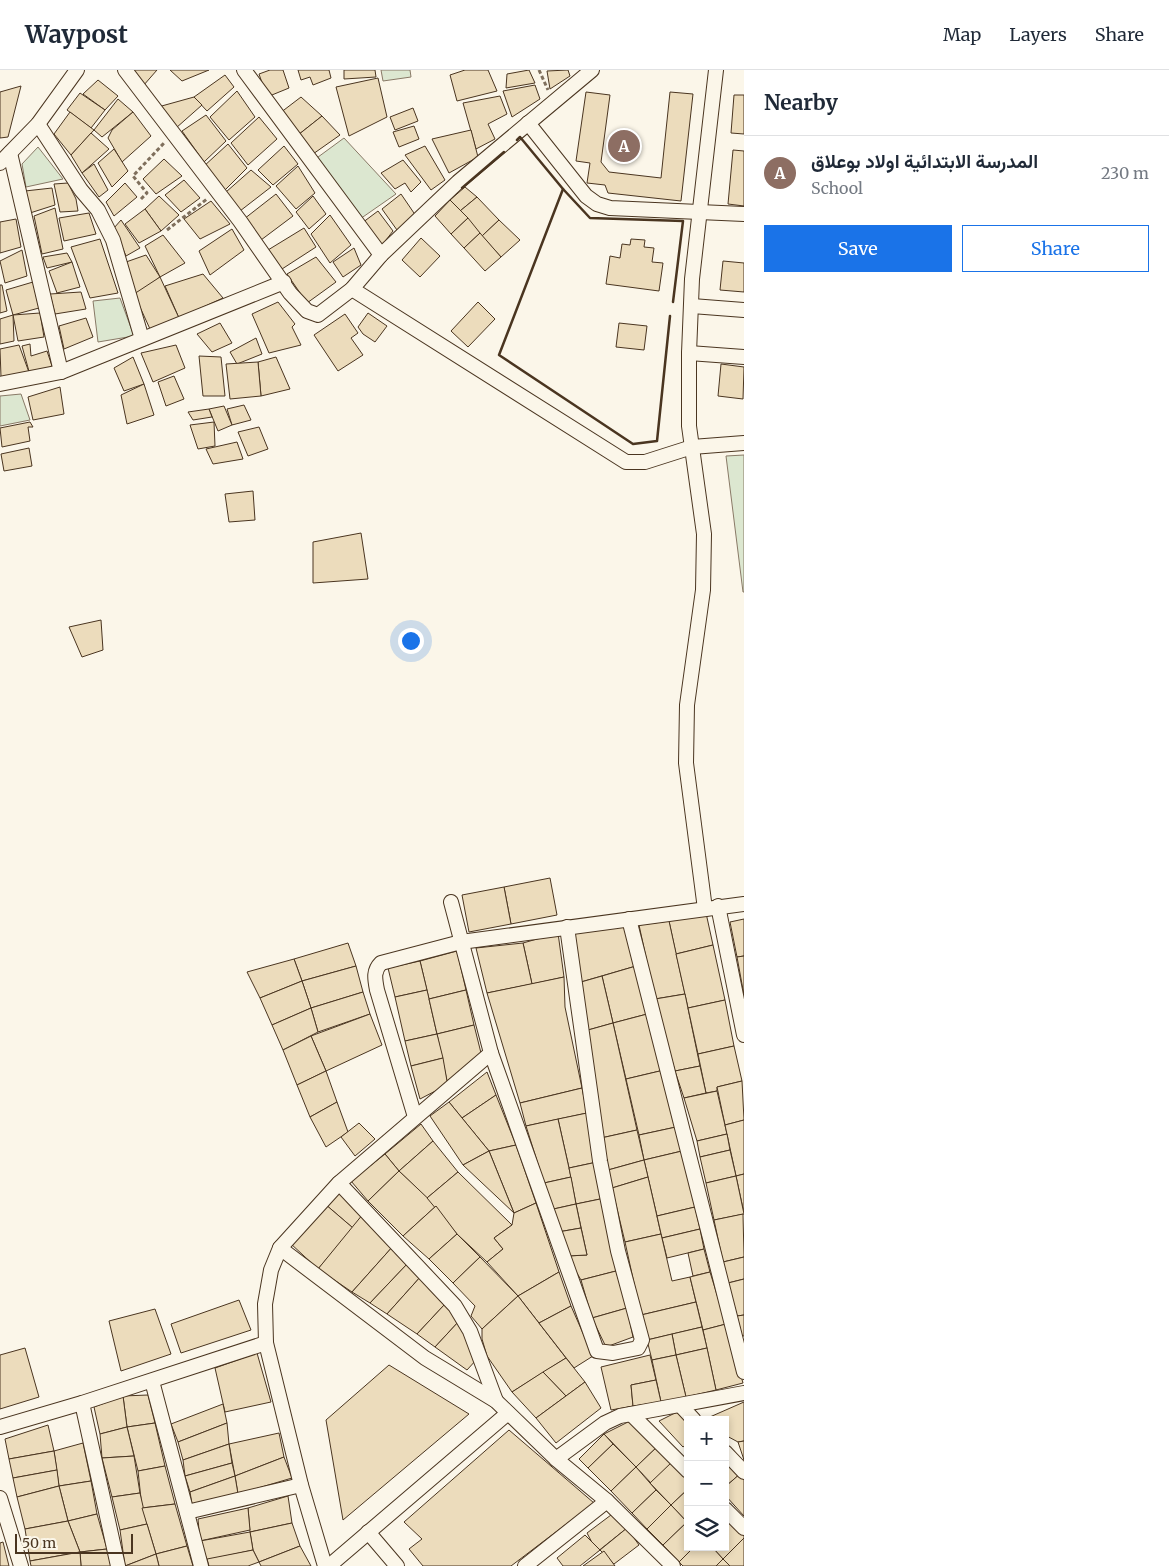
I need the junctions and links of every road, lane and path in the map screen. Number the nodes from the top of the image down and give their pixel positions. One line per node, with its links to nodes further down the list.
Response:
1 (77, 70): 9 (street)
2 (125, 70): 10 (street)
3 (244, 70): 18 (street)
4 (539, 70): 7 (path)
5 (592, 70): 7 (street)
6 (716, 70): 15 (street)
7 (553, 102): 8 (street)
8 (528, 122): 15 (street); 18 (street)
9 (38, 124): 11 (street); 23 (street)
10 (173, 134): 13 (street); 14 (path)
11 (10, 153): 12 (street); 26 (street)
12 (0, 164)
13 (217, 191): 17 (path); 19 (street)
14 (141, 199)
15 (700, 214): 16 (street); 21 (street)
16 (744, 214)
17 (167, 230)
18 (381, 255): 20 (street)
19 (284, 282): 20 (street); 23 (street)
20 (352, 289): 29 (street)
21 (692, 306): 22 (street); 24 (street)
22 (744, 310)
23 (142, 338): 26 (street)
24 (690, 354): 25 (street); 29 (street)
25 (744, 357)
26 (60, 372): 27 (street)
27 (0, 384)
28 (744, 443): 29 (street)
29 (692, 447): 32 (street)
30 (451, 902): 35 (street)
31 (744, 904): 32 (street)
32 (711, 907): 33 (street); 36 (street)
33 (629, 919): 34 (street); 42 (street)
34 (566, 927): 35 (street); 37 (street)
35 (461, 942): 37 (street); 38 (street)
36 (744, 1035)
37 (491, 1053): 38 (street)
38 (415, 1117): 39 (street)
39 (338, 1183): 40 (street); 45 (street)
40 (280, 1248): 41 (street); 45 (street)
41 (266, 1343): 43 (street); 56 (street)
42 (744, 1372)
43 (152, 1381): 46 (street); 59 (street)
44 (744, 1392): 47 (street)
45 (496, 1401): 48 (street)
46 (82, 1403): 51 (street); 65 (street)
47 (681, 1406): 49 (street); 50 (street)
48 (508, 1413): 53 (street); 62 (street)
49 (631, 1414): 53 (street); 54 (street)
50 (690, 1416)
51 (0, 1427)
52 (729, 1456): 55 (street)
53 (556, 1459): 58 (street)
54 (684, 1467)
55 (744, 1472)
56 (301, 1485): 59 (street); 67 (street)
57 (0, 1498): 64 (street)
58 (607, 1501): 63 (street); 69 (street)
59 (187, 1512): 66 (street)
60 (729, 1513): 61 (street)
61 (744, 1528)
62 (368, 1532): 67 (street); 68 (street)
63 (668, 1565)
64 (20, 1566)
65 (118, 1566)
66 (201, 1566)
67 (327, 1566)
68 (398, 1566)
69 (525, 1566)

